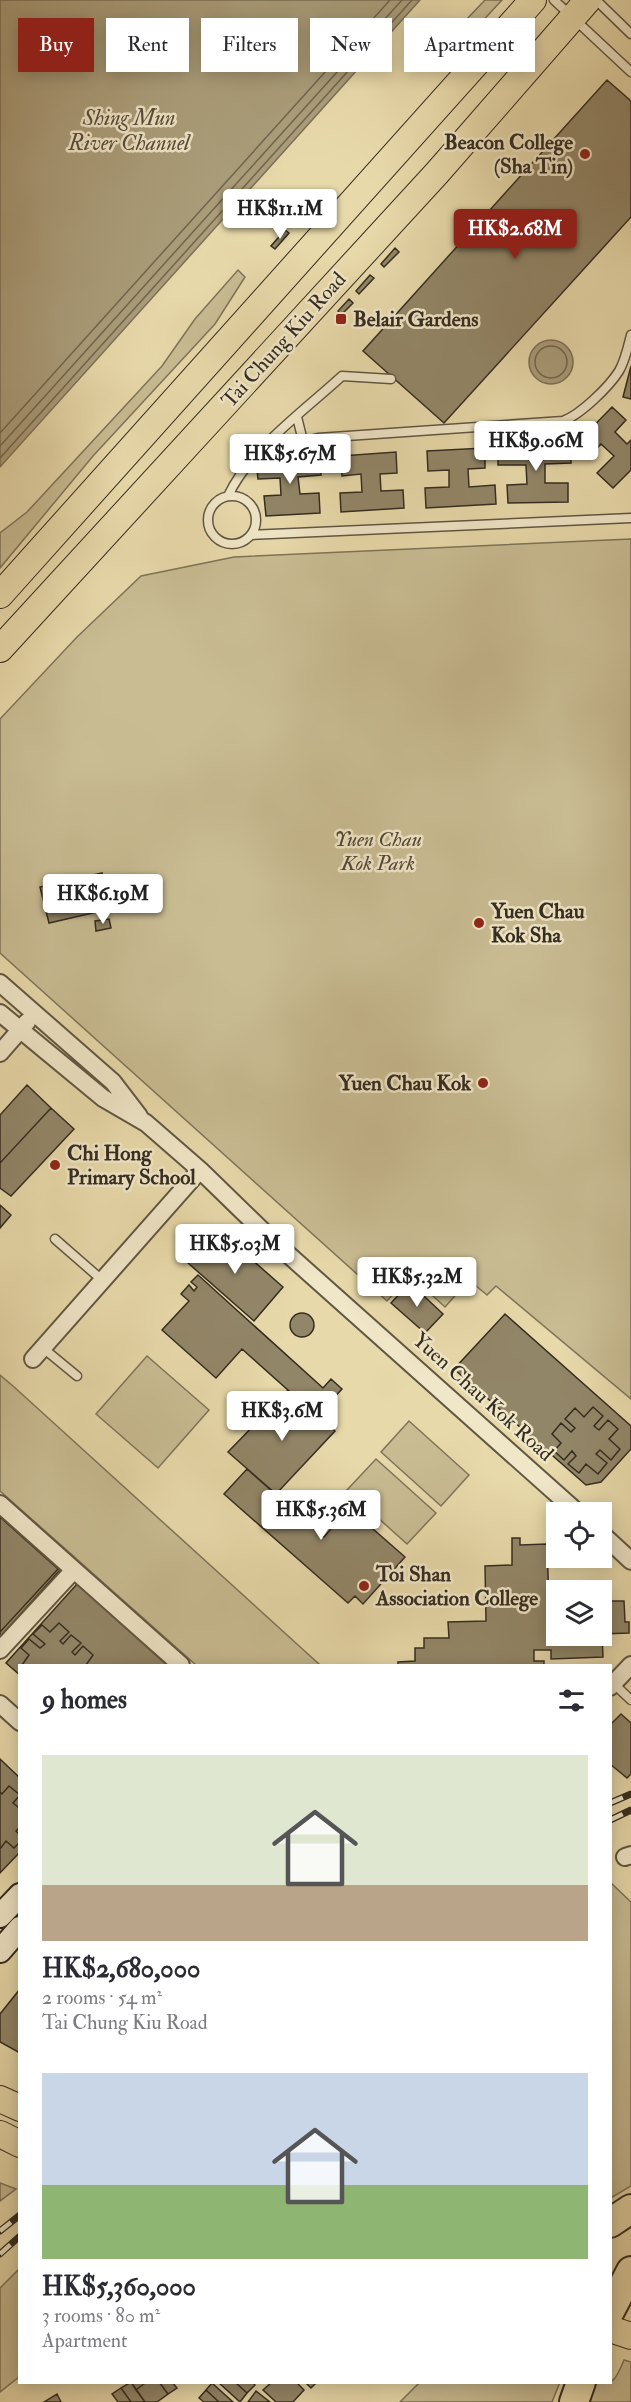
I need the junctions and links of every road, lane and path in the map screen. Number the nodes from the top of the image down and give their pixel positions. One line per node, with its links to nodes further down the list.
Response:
1 (533, 0): 15 (main road, Tai Chung Kiu Road)
2 (554, 0): 4 (lane)
3 (596, 0): 5 (lane)
4 (580, 9): 6 (lane); 16 (main road, Tai Chung Kiu Road)
5 (631, 34)
6 (631, 72)
7 (631, 335): 10 (lane)
8 (391, 379): 9 (lane)
9 (297, 417): 10 (lane); 11 (lane)
10 (303, 441): 11 (lane)
11 (252, 459): 12 (lane)
12 (228, 496): 14 (lane); 14 (lane)
13 (631, 518): 14 (lane)
14 (251, 535)
15 (0, 595)
16 (0, 650)
17 (0, 983): 19 (street, Yuen Chau Kok Road)
18 (0, 1013): 20 (street, Yuen Chau Kok Road)
19 (34, 1013): 20 (street); 22 (street, Yuen Chau Kok Road)
20 (20, 1030): 21 (street); 22 (street, Yuen Chau Kok Road)
21 (0, 1053)
22 (146, 1124): 23 (street, Yuen Chau Kok Road)
23 (200, 1170): 25 (street); 28 (street, Yuen Chau Kok Road)
24 (55, 1239): 25 (lane)
25 (102, 1280): 26 (street)
26 (38, 1354): 27 (lane)
27 (76, 1376)
28 (566, 1502)
29 (0, 1504): 32 (street)
30 (612, 1543): 31 (street)
31 (631, 1561)
32 (74, 1570): 33 (street); 34 (street)
33 (0, 1650)
34 (180, 1664)
35 (631, 1665): 36 (street)
36 (612, 1686): 37 (lane)
37 (631, 1700)
38 (0, 1704): 39 (street)
39 (18, 1720)
40 (18, 1896): 41 (street)
41 (0, 1917)
42 (18, 1930): 43 (street)
43 (0, 1951)
44 (0, 2099): 45 (main road)
45 (18, 2107)
46 (0, 2134): 47 (main road)
47 (18, 2144)
48 (0, 2145): 49 (main road)
49 (18, 2145)
50 (631, 2210): 51 (highway)
51 (612, 2222)
52 (621, 2289): 53 (highway)
53 (631, 2315)
54 (612, 2330): 55 (main road)
55 (631, 2336)
56 (580, 2384): 57 (highway)
57 (574, 2402)

